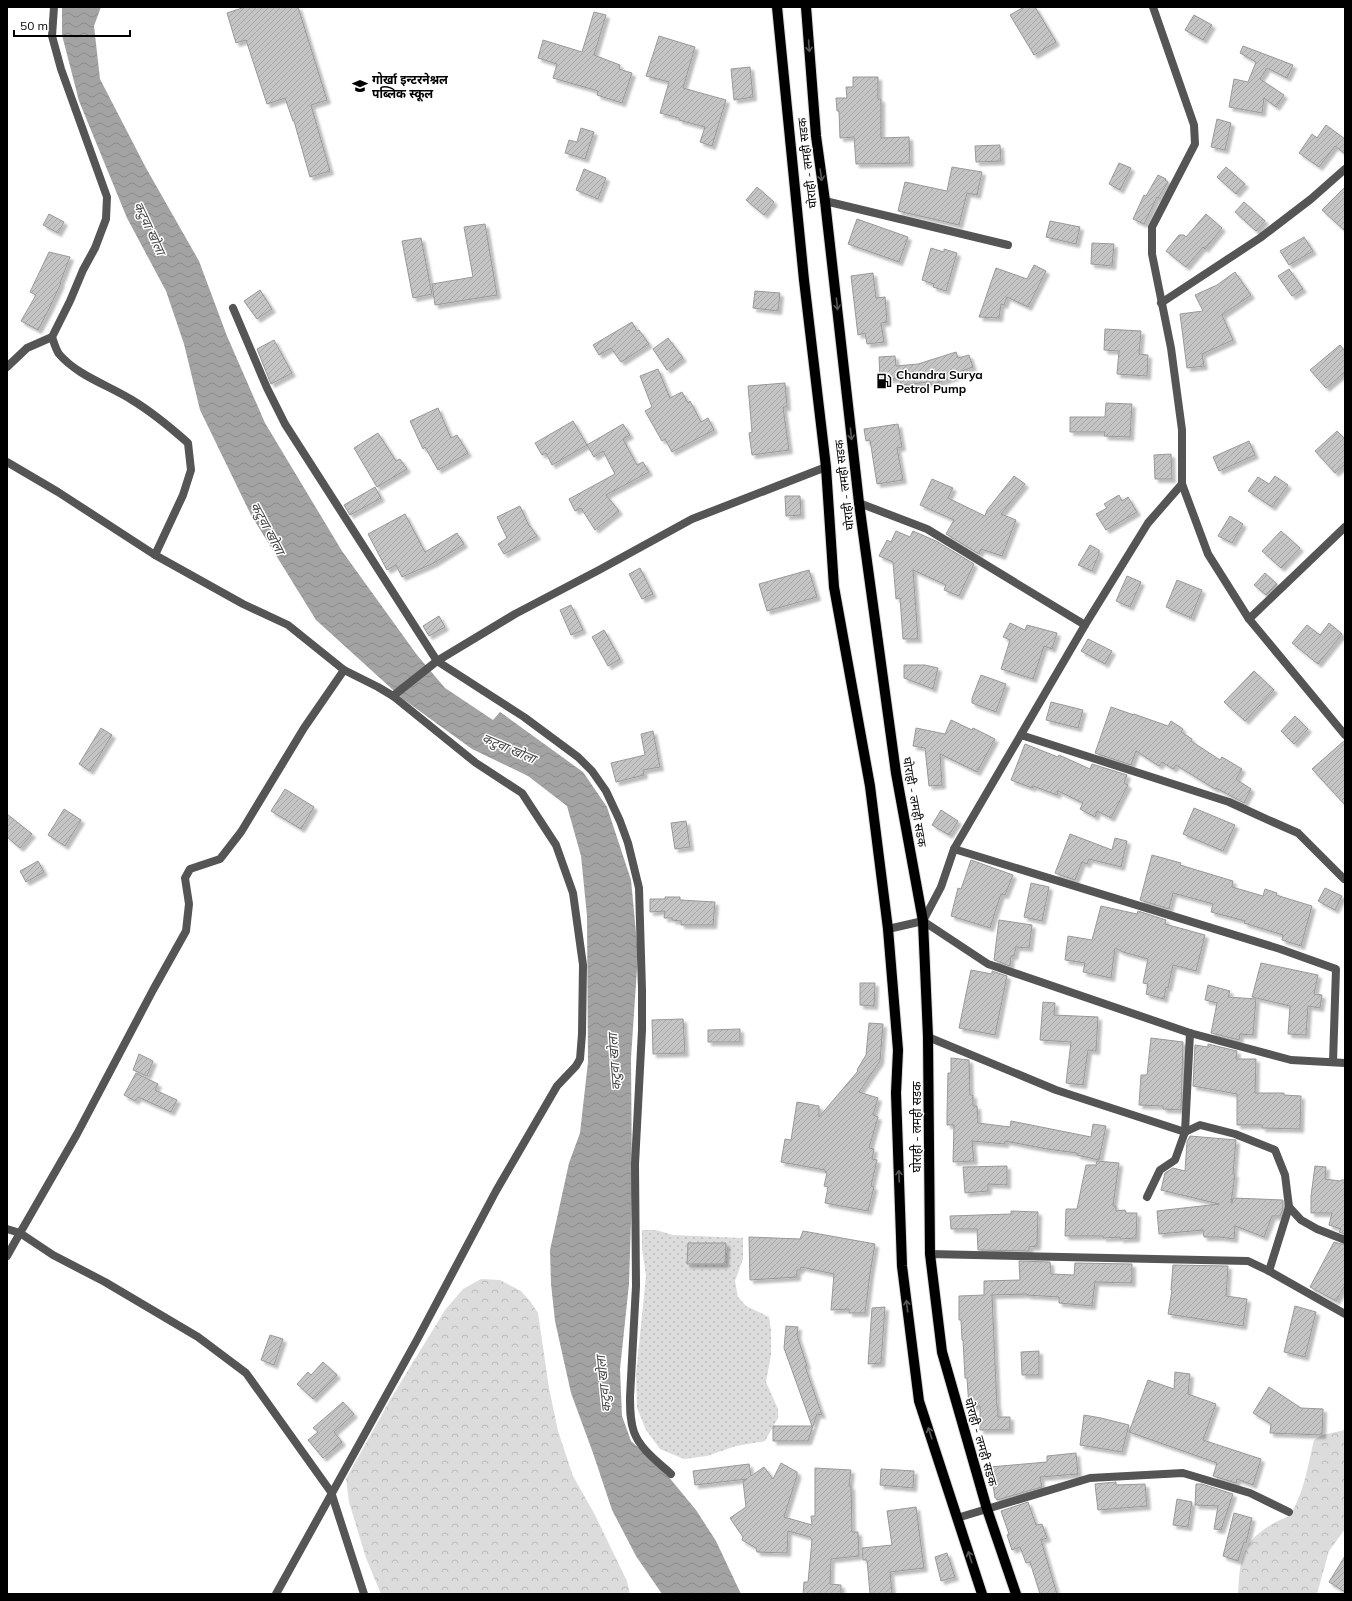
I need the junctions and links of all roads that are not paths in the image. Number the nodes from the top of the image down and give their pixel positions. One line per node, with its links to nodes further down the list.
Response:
1 (54, 7): 10 (street)
2 (777, 7): 13 (main road, घोराही - लमही सडक)
3 (806, 7): 6 (main road, घोराही - लमही सडक, one-way to 6)
4 (1153, 7): 8 (street)
5 (1345, 169): 8 (street)
6 (825, 201): 7 (street); 15 (main road, घोराही - लमही सडक, one-way to 15)
7 (1008, 246)
8 (1161, 303): 14 (street)
9 (233, 308): 20 (street)
10 (52, 337): 11 (street); 17 (street)
11 (7, 367)
12 (7, 462): 17 (street)
13 (826, 467): 20 (street); 28 (main road, घोराही - लमही सडक)
14 (1182, 484): 18 (street); 19 (street)
15 (859, 503): 19 (street); 27 (main road, घोराही - लमही सडक)
16 (1345, 527): 18 (street)
17 (155, 556): 21 (street)
18 (1249, 619): 23 (street)
19 (1085, 625): 24 (street)
20 (437, 661): 22 (street); 43 (street)
21 (344, 670): 22 (street); 37 (street)
22 (393, 696): 44 (street)
23 (1345, 734)
24 (1021, 735): 25 (street); 26 (street)
25 (954, 849): 27 (street); 31 (street)
26 (1344, 879)
27 (923, 921): 28 (street); 29 (street); 30 (main road, घोराही - लमही सडक)
28 (888, 929): 47 (main road, घोराही - लमही सडक, one-way to 28)
29 (1190, 1033): 31 (street); 33 (street)
30 (928, 1037): 33 (street); 39 (main road, घोराही - लमही सडक)
31 (1333, 1062): 32 (street)
32 (1345, 1063)
33 (1185, 1132): 34 (street); 35 (street)
34 (1147, 1197)
35 (1289, 1207): 38 (street); 41 (street)
36 (7, 1229): 37 (street)
37 (20, 1233): 40 (street); 44 (street)
38 (1345, 1240)
39 (930, 1254): 41 (street); 45 (main road, घोराही - लमही सडक)
40 (7, 1256)
41 (1269, 1271): 42 (street)
42 (1345, 1314)
43 (671, 1474)
44 (331, 1492): 48 (street); 49 (street)
45 (987, 1509): 46 (street); 47 (street); 51 (main road, घोराही - लमही सडक)
46 (1289, 1512)
47 (957, 1518): 50 (main road, घोराही - लमही सडक, one-way to 47)
48 (276, 1594)
49 (364, 1594)
50 (982, 1594)
51 (1016, 1594)

